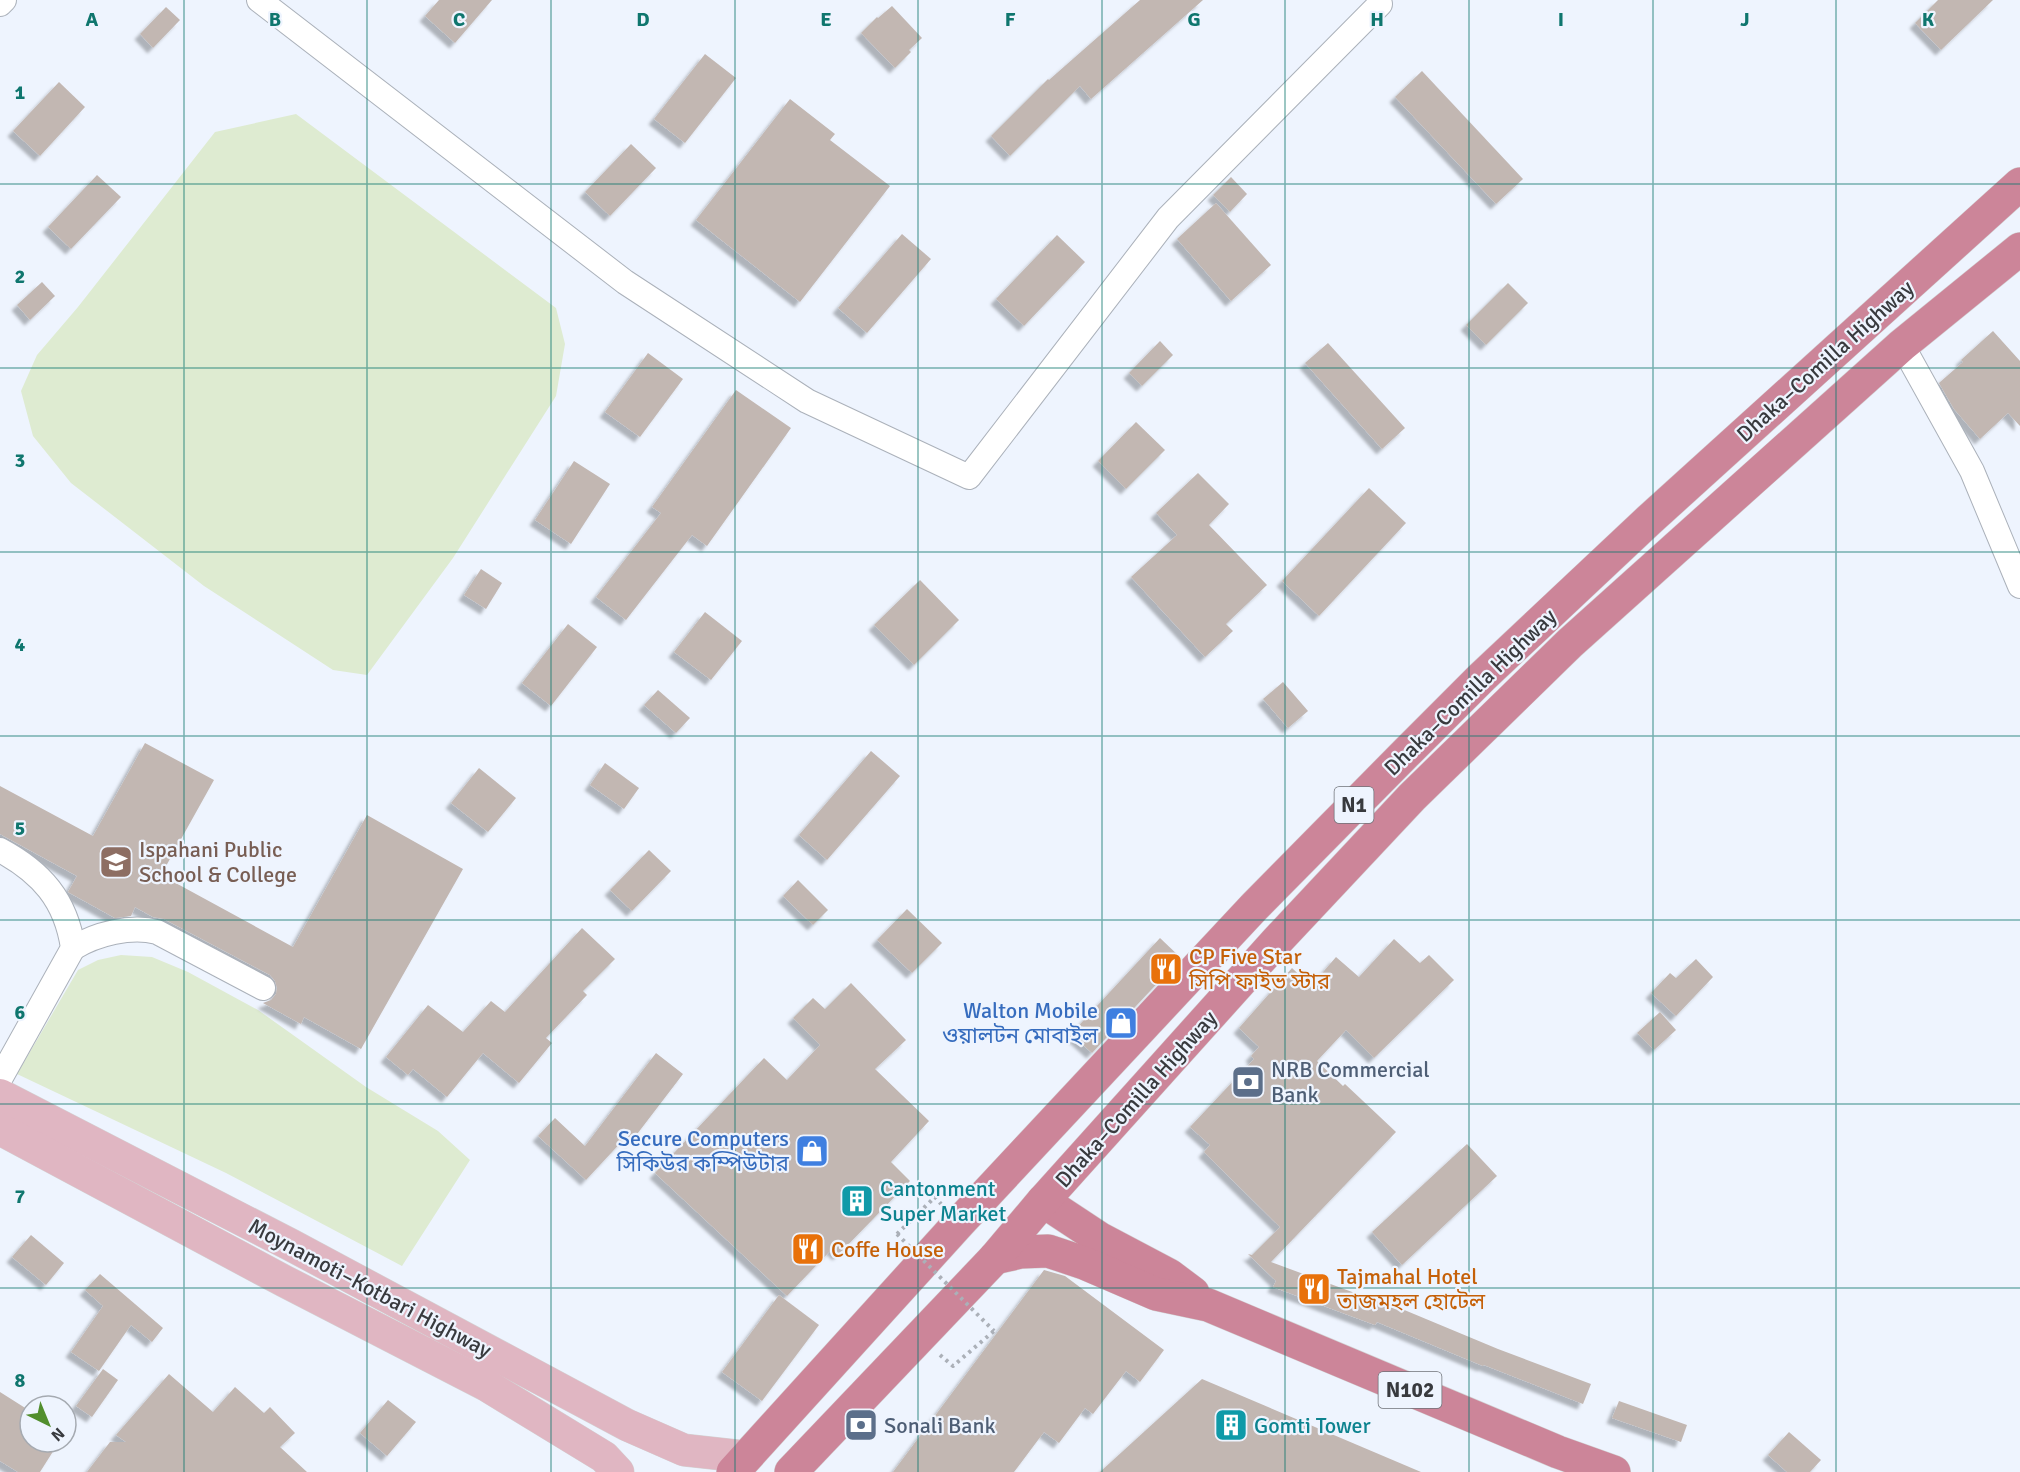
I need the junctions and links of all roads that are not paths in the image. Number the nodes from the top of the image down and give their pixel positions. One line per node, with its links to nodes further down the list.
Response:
1 (4, 0): 3 (street)
2 (259, 0): 4 (street)
3 (0, 4)
4 (1380, 4)
5 (2020, 184): 21 (highway, Dhaka–Comilla Highway / N1)
6 (2020, 249): 7 (highway, Dhaka–Comilla Highway / N1)
7 (1902, 345): 8 (street); 14 (highway, Dhaka–Comilla Highway / N1)
8 (2020, 586)
9 (0, 850): 10 (street)
10 (73, 948): 11 (street); 12 (street)
11 (263, 988)
12 (0, 1078)
13 (0, 1095): 21 (main road, Moynamoti–Kotbari Highway)
14 (1116, 1122): 16 (highway, Dhaka–Comilla Highway / N1); 17 (highway)
15 (0, 1129): 22 (main road, Moynamoti–Kotbari Highway)
16 (1043, 1201): 17 (highway, N102); 18 (highway, Dhaka–Comilla Highway / N1)
17 (1100, 1238): 19 (highway, N102)
18 (995, 1258): 19 (highway, N102); 23 (highway, Dhaka–Comilla Highway / N1)
19 (1208, 1305): 20 (highway, N102)
20 (1556, 1462): 24 (highway, N102)
21 (740, 1465)
22 (618, 1472)
23 (791, 1472)
24 (1614, 1472)

